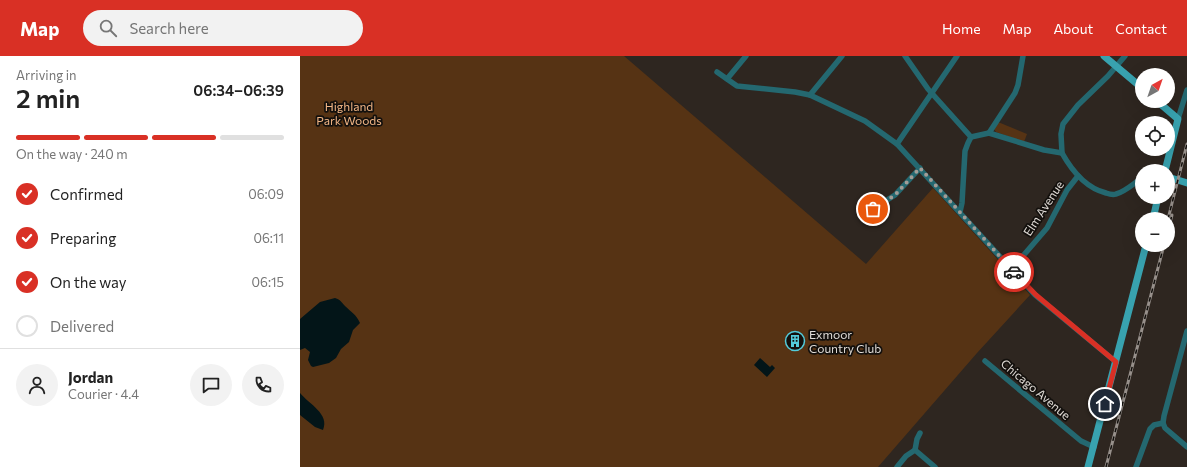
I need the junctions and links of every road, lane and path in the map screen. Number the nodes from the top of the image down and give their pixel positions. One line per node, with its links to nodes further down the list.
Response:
1 (746, 56): 10 (street)
2 (842, 56): 14 (street)
3 (905, 56): 13 (street)
4 (957, 56): 13 (street)
5 (1023, 56): 17 (street)
6 (1104, 56): 8 (main road)
7 (1125, 56): 8 (street)
8 (1116, 67): 11 (main road); 20 (street)
9 (717, 72): 10 (street)
10 (727, 79): 14 (street)
11 (1135, 82)
12 (1187, 90): 16 (street)
13 (932, 93): 18 (street); 19 (street)
14 (810, 95): 19 (street)
15 (1165, 108): 16 (main road)
16 (1178, 119): 21 (main road)
17 (990, 133): 18 (street); 20 (street)
18 (971, 137): 28 (street)
19 (897, 144): 22 (street)
20 (1062, 153): 23 (street)
21 (1167, 164)
22 (920, 168): 27 (street); 28 (street)
23 (1078, 176): 25 (street); 30 (street, Elm Avenue)
24 (1175, 179): 26 (main road)
25 (1135, 183)
26 (1187, 183)
27 (873, 209)
28 (960, 212): 30 (street)
29 (1144, 252): 35 (main road)
30 (1014, 272): 35 (street)
31 (1187, 331): 32 (street)
32 (1182, 352): 33 (street); 36 (street)
33 (1187, 356)
34 (986, 361): 39 (street, Chicago Avenue)
35 (1116, 362): 39 (main road)
36 (1164, 423): 38 (street); 44 (street)
37 (920, 433): 40 (street)
38 (1187, 446)
39 (1094, 447): 43 (main road)
40 (915, 450): 41 (street); 42 (street)
41 (898, 467)
42 (935, 467)
43 (1088, 467)
44 (1136, 467)

